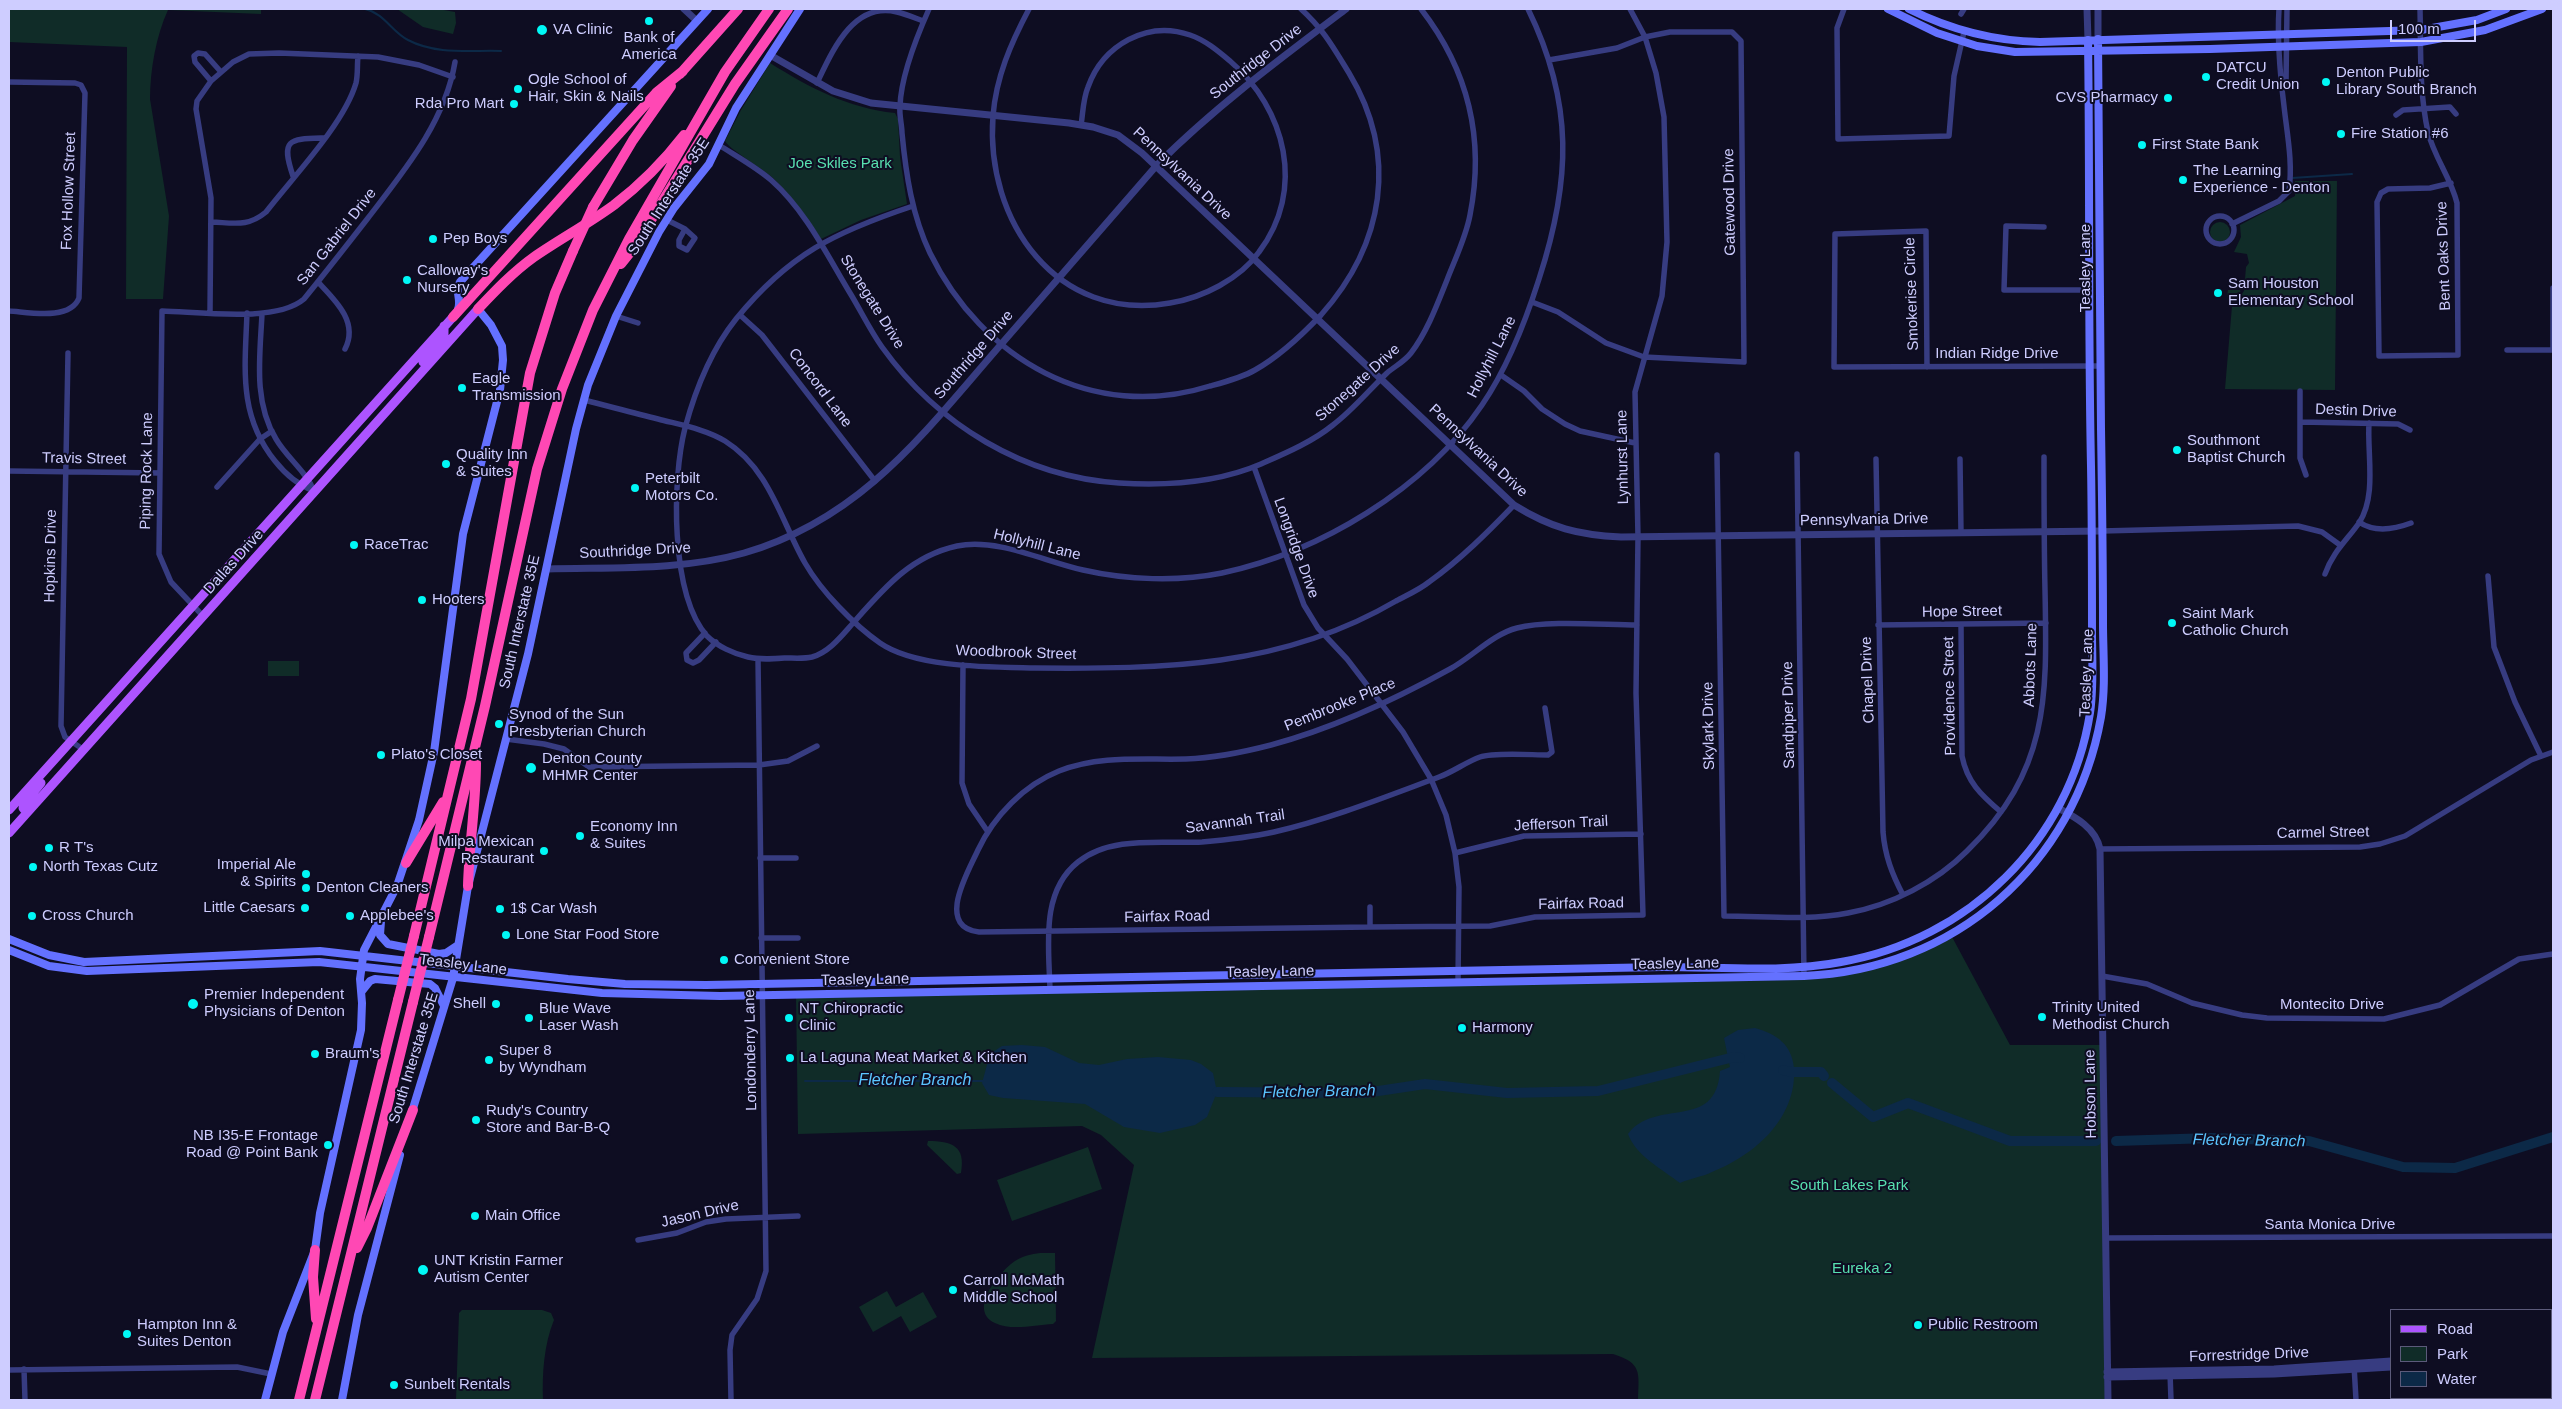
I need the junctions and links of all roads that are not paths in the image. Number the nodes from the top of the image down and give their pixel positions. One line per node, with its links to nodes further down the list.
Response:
1 (684, 9): 24 (street)
2 (738, 9): 42 (highway)
3 (769, 9): 52 (highway)
4 (788, 9): 73 (highway)
5 (800, 9): 38 (main road, South Interstate 35E)
6 (929, 9): 25 (street)
7 (1029, 9): 53 (street)
8 (1302, 9): 26 (street)
9 (1346, 9): 26 (street, Southridge Drive)
10 (1421, 9): 102 (street, Stonegate Drive)
11 (1528, 9): 40 (street, Hollyhill Lane)
12 (1630, 9): 30 (street, Lynhurst Lane)
13 (1844, 9): 33 (street)
14 (1888, 9): 33 (main road)
15 (1909, 9): 28 (main road)
16 (2087, 9): 32 (street)
17 (2098, 9): 31 (street)
18 (2279, 9): 29 (street)
19 (2287, 9): 29 (street)
20 (2420, 9): 27 (street, Bent Oaks Drive)
21 (2506, 9): 27 (main road)
22 (2542, 9): 34 (main road)
23 (705, 10): 24 (main road)
24 (697, 21): 87 (main road)
25 (923, 22): 48 (street); 49 (street)
26 (1321, 28): 47 (street, Southridge Drive); 88 (street)
27 (2421, 30): 29 (main road); 34 (street, Bent Oaks Drive)
28 (1964, 32): 32 (main road); 33 (street)
29 (2282, 34): 31 (main road); 35 (street)
30 (1645, 37): 40 (street); 96 (street, Lynhurst Lane); 96 (street, Gatewood Drive)
31 (2098, 39): 32 (main road); 37 (main road, Teasley Lane)
32 (2088, 40): 36 (main road, Teasley Lane)
33 (1962, 41): 36 (main road)
34 (2421, 42): 35 (main road); 50 (street, Bent Oaks Drive)
35 (2282, 47): 37 (main road); 66 (street)
36 (2088, 50): 37 (main road); 58 (main road, Teasley Lane)
37 (2098, 50): 59 (main road, Teasley Lane)
38 (770, 55): 48 (street, Pennsylvania Drive); 57 (main road, South Interstate 35E)
39 (358, 56): 43 (street); 44 (street); 56 (street)
40 (1549, 60): 78 (street, Hollyhill Lane)
41 (455, 62): 44 (street, San Gabriel Drive)
42 (683, 71): 87 (highway); 172 (highway, bridge)
43 (221, 72): 45 (street); 45 (street)
44 (453, 77): 75 (street, San Gabriel Drive)
45 (211, 81): 65 (street)
46 (9, 82): 81 (street, Fox Hollow Street)
47 (1251, 82): 55 (street); 60 (street, Southridge Drive); 72 (street)
48 (817, 83): 49 (street, Pennsylvania Drive)
49 (900, 107): 53 (street, Pennsylvania Drive); 63 (street)
50 (2424, 108): 51 (street); 54 (street); 62 (street, Bent Oaks Drive)
51 (2456, 114)
52 (699, 116): 73 (highway); 79 (highway)
53 (993, 116): 55 (street, Pennsylvania Drive); 74 (street)
54 (2396, 116)
55 (1081, 125): 60 (street, Pennsylvania Drive)
56 (324, 138): 61 (street); 61 (street)
57 (720, 145): 64 (main road, South Interstate 35E); 71 (street, Stonegate Drive)
58 (2089, 158): 59 (main road); 70 (main road, Teasley Lane)
59 (2099, 159): 69 (main road, Teasley Lane)
60 (1156, 165): 72 (street, Pennsylvania Drive); 74 (street, Southridge Drive)
61 (293, 176): 65 (street)
62 (2452, 183): 62 (street, Bent Oaks Drive)
63 (913, 206): 71 (street, Hollyhill Lane); 91 (street)
64 (667, 220): 68 (street); 86 (main road, South Interstate 35E)
65 (212, 222): 82 (street)
66 (2232, 224): 66 (street)
67 (2044, 227): 77 (street)
68 (685, 229)
69 (2099, 230): 70 (main road); 97 (main road, Teasley Lane)
70 (2089, 236): 77 (main road, Teasley Lane)
71 (820, 243): 85 (street, Hollyhill Lane); 106 (street, Stonegate Drive)
72 (1252, 259): 74 (street); 88 (street, Pennsylvania Drive)
73 (609, 278): 165 (highway)
74 (1058, 278): 91 (street, Southridge Drive)
75 (318, 282): 84 (street, San Gabriel Drive); 92 (street)
76 (2553, 288): 94 (street)
77 (2089, 290): 100 (main road, Teasley Lane)
78 (1532, 302): 96 (street); 101 (street, Hollyhill Lane)
79 (478, 309): 103 (main road, Dallas Drive); 185 (main road)
80 (162, 310): 82 (street, San Gabriel Drive); 123 (street, Piping Rock Lane)
81 (9, 311)
82 (210, 312): 83 (street, San Gabriel Drive)
83 (247, 313): 84 (street, San Gabriel Drive); 112 (street)
84 (262, 314): 111 (street)
85 (740, 315): 109 (street, Hollyhill Lane); 126 (street, Concord Lane)
86 (616, 316): 89 (street); 105 (main road, South Interstate 35E)
87 (453, 317): 90 (main road, Dallas Drive)
88 (1317, 319): 91 (street); 102 (street, Pennsylvania Drive)
89 (638, 323)
90 (444, 326): 103 (main road); 125 (main road, Dallas Drive)
91 (1000, 345): 106 (street, Southridge Drive)
92 (344, 349)
93 (2506, 350): 94 (street)
94 (2553, 350)
95 (68, 353): 122 (street, Hopkins Drive)
96 (1644, 357): 113 (street, Lynhurst Lane)
97 (2100, 366): 100 (street, Indian Ridge Drive); 134 (main road, Teasley Lane)
98 (1834, 367): 99 (street, Indian Ridge Drive); 99 (street, Smokerise Circle)
99 (1927, 367): 100 (street, Indian Ridge Drive)
100 (2089, 367): 133 (main road, Teasley Lane)
101 (1501, 375): 113 (street); 114 (street, Hollyhill Lane)
102 (1381, 380): 114 (street, Pennsylvania Drive); 120 (street, Stonegate Drive)
103 (412, 382): 129 (main road, Dallas Drive)
104 (2300, 390): 107 (street)
105 (584, 400): 109 (street, Woodbrook Street); 145 (main road, South Interstate 35E)
106 (944, 412): 120 (street, Stonegate Drive); 126 (street, Southridge Drive)
107 (2301, 422): 108 (street, Destin Drive); 124 (street)
108 (2369, 423): 110 (street, Destin Drive); 131 (street)
109 (686, 426): 138 (street, Woodbrook Street); 144 (street, Hollyhill Lane)
110 (2410, 430)
111 (272, 431): 112 (street); 125 (street)
112 (260, 439): 127 (street); 128 (street)
113 (1634, 443): 141 (street, Lynhurst Lane)
114 (1449, 444): 130 (street, Pennsylvania Drive); 143 (street, Hollyhill Lane)
115 (1797, 454): 139 (street, Sandpiper Drive)
116 (1718, 455): 140 (street, Skylark Drive)
117 (2044, 457): 135 (street, Abbots Lane)
118 (1876, 459): 136 (street, Chapel Drive)
119 (1960, 459): 137 (street)
120 (1254, 467): 143 (street, Longridge Drive)
121 (9, 470): 122 (street, Travis Street)
122 (65, 472): 123 (street, Travis Street); 163 (street, Hopkins Drive)
123 (160, 473): 148 (street, Piping Rock Lane)
124 (2306, 474)
125 (308, 478): 127 (main road, Dallas Drive); 129 (street)
126 (875, 481): 138 (street, Southridge Drive)
127 (301, 486): 129 (street); 148 (main road, Dallas Drive)
128 (217, 487)
129 (314, 491): 149 (main road, Dallas Drive)
130 (1514, 505): 141 (street, Pennsylvania Drive); 156 (street, Woodbrook Street)
131 (2359, 522): 132 (street); 142 (street)
132 (2411, 523)
133 (2092, 531): 134 (street, Pennsylvania Drive); 135 (street, Pennsylvania Drive); 173 (main road, Teasley Lane)
134 (2102, 531): 142 (street, Pennsylvania Drive); 177 (main road, Teasley Lane)
135 (2045, 532): 137 (street, Pennsylvania Drive); 151 (street, Abbots Lane)
136 (1877, 533): 137 (street, Pennsylvania Drive); 139 (street, Pennsylvania Drive); 154 (street, Chapel Drive)
137 (1961, 533)
138 (792, 534): 144 (street, Southridge Drive); 150 (street, Woodbrook Street)
139 (1799, 534): 140 (street, Pennsylvania Drive); 191 (street, Sandpiper Drive)
140 (1719, 535): 141 (street, Pennsylvania Drive); 191 (street, Skylark Drive)
141 (1638, 537): 152 (street, Lynhurst Lane)
142 (2340, 545): 146 (street)
143 (1284, 555): 150 (street, Hollyhill Lane); 156 (street, Longridge Drive)
144 (680, 564): 145 (street, Southridge Drive); 155 (street, Hollyhill Lane)
145 (547, 569): 162 (main road, South Interstate 35E)
146 (2325, 574)
147 (2488, 576): 168 (street)
148 (193, 606): 149 (street, Piping Rock Lane); 163 (main road, Dallas Drive)
149 (203, 616): 166 (main road, Dallas Drive)
150 (855, 621): 158 (street, Hollyhill Lane); 159 (street, Woodbrook Street)
151 (2046, 623): 153 (street, Hope Street); 176 (street, Abbots Lane)
152 (1637, 624): 160 (street, Pembrooke Place); 180 (street, Lynhurst Lane)
153 (1961, 624): 154 (street, Hope Street); 176 (street, Providence Street)
154 (1878, 625): 187 (street, Chapel Drive)
155 (705, 633): 157 (street, Hollyhill Lane); 157 (street)
156 (1325, 635): 159 (street, Woodbrook Street); 160 (street, Longridge Drive)
157 (716, 642): 158 (street, Hollyhill Lane)
158 (758, 659): 169 (street, Londonderry Lane)
159 (963, 665): 178 (street)
160 (1381, 703): 171 (street, Longridge Drive); 178 (street, Pembrooke Place)
161 (1545, 708): 171 (street, Savannah Trail)
162 (506, 739): 169 (street); 186 (main road, South Interstate 35E)
163 (70, 742): 166 (street); 170 (main road, Dallas Drive)
164 (817, 746): 169 (street)
165 (476, 747): 186 (highway); 228 (highway, bridge)
166 (84, 750): 175 (main road, Dallas Drive)
167 (2553, 752): 168 (street, Carmel Street)
168 (2541, 756): 181 (street, Carmel Street)
169 (759, 765): 183 (street, Londonderry Lane)
170 (44, 771): 174 (main road, Dallas Drive); 175 (main road)
171 (1431, 779): 182 (street, Longridge Drive); 195 (street, Savannah Trail)
172 (448, 794): 185 (highway); 229 (highway, bridge)
173 (2058, 808): 177 (street); 206 (main road, Teasley Lane)
174 (9, 810)
175 (27, 812): 179 (main road, Dallas Drive)
176 (2001, 812): 187 (street, Abbots Lane)
177 (2068, 814): 181 (street); 209 (main road, Teasley Lane)
178 (988, 832): 193 (street, Pembrooke Place)
179 (9, 833)
180 (1641, 834): 182 (street, Jefferson Trail); 189 (street, Lynhurst Lane)
181 (2100, 849): 210 (street, Hobson Lane)
182 (1455, 853): 192 (street, Longridge Drive)
183 (760, 858): 184 (street); 196 (street, Londonderry Lane)
184 (796, 858)
185 (406, 864): 190 (main road)
186 (468, 886): 199 (main road, South Interstate 35E)
187 (1903, 895): 191 (street, Abbots Lane)
188 (1370, 907): 194 (street)
189 (1643, 915): 192 (street, Fairfax Road)
190 (382, 916): 199 (main road); 203 (main road)
191 (1804, 916): 206 (street, Sandpiper Drive)
192 (1459, 925): 194 (street, Fairfax Road); 208 (street, Longridge Drive)
193 (966, 927): 195 (street, Fairfax Road)
194 (1370, 927): 195 (street, Fairfax Road)
195 (1049, 932): 212 (street, Savannah Trail)
196 (761, 938): 197 (street); 215 (street, Londonderry Lane)
197 (798, 938)
198 (9, 939): 201 (main road, Teasley Lane)
199 (458, 944): 207 (main road, South Interstate 35E)
200 (9, 950): 204 (main road, Teasley Lane)
201 (270, 954): 203 (main road, Teasley Lane); 204 (main road)
202 (2553, 954): 210 (street, Montecito Drive)
203 (364, 956): 205 (main road); 207 (main road, Teasley Lane)
204 (271, 963): 205 (main road, Teasley Lane)
205 (362, 966): 211 (main road, Teasley Lane); 216 (main road)
206 (1805, 966): 208 (main road, Teasley Lane); 209 (street, Sandpiper Drive)
207 (454, 967): 211 (main road, South Interstate 35E); 214 (main road, Teasley Lane)
208 (1457, 972): 212 (main road, Teasley Lane); 213 (street, Longridge Drive)
209 (1804, 976): 213 (main road, Teasley Lane)
210 (2102, 976): 225 (street, Hobson Lane)
211 (453, 978): 218 (main road, Teasley Lane); 220 (main road, South Interstate 35E)
212 (1050, 980): 215 (main road, Teasley Lane); 217 (street, Savannah Trail)
213 (1458, 982): 217 (main road, Teasley Lane)
214 (625, 984): 215 (main road, Teasley Lane); 218 (main road)
215 (762, 984): 219 (street, Londonderry Lane)
216 (362, 990): 220 (main road); 227 (main road)
217 (1050, 990): 219 (main road, Teasley Lane)
218 (624, 995): 219 (main road, Teasley Lane)
219 (762, 995): 222 (street, Londonderry Lane)
220 (444, 1006): 221 (main road, South Interstate 35E)
221 (413, 1110): 228 (highway); 242 (main road, South Interstate 35E)
222 (766, 1215): 223 (street, Jason Drive); 226 (street, Jason Drive); 243 (street, Londonderry Lane)
223 (798, 1216)
224 (2553, 1236): 225 (street, Santa Monica Drive)
225 (2106, 1238): 237 (street, Hobson Lane)
226 (638, 1240)
227 (315, 1250): 229 (highway); 236 (main road)
228 (349, 1265): 241 (highway)
229 (317, 1327): 240 (highway)
230 (2390, 1361): 231 (street, Forrestridge Drive)
231 (2355, 1367): 232 (street, Forrestridge Drive); 235 (street, Forrestridge Drive); 246 (street)
232 (2390, 1367)
233 (24, 1369): 234 (street); 236 (street); 238 (street)
234 (9, 1370)
235 (2170, 1373): 237 (street, Forrestridge Drive); 245 (street)
236 (271, 1374): 239 (main road)
237 (2107, 1374): 244 (street, Hobson Lane)
238 (25, 1400)
239 (265, 1400)
240 (299, 1400)
241 (315, 1400)
242 (342, 1400)
243 (731, 1400)
244 (2108, 1400)
245 (2171, 1400)
246 (2356, 1400)

